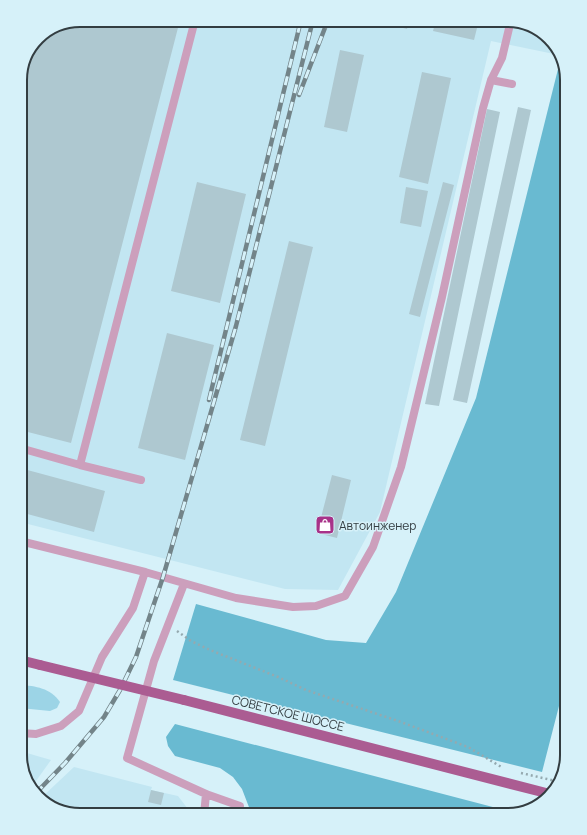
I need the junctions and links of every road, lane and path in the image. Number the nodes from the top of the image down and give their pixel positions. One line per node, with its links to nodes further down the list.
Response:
1 (193, 27): 6 (lane)
2 (509, 27): 3 (lane)
3 (491, 80): 4 (lane); 10 (lane)
4 (512, 84)
5 (27, 450): 6 (lane)
6 (80, 465): 7 (lane)
7 (141, 480)
8 (27, 543): 9 (lane)
9 (145, 572): 10 (lane); 13 (lane)
10 (184, 584): 11 (lane)
11 (171, 618): 14 (path); 18 (lane)
12 (27, 662): 17 (main road, СОВЕТСКОЕ ШОССЕ, bridge)
13 (27, 733)
14 (508, 770)
15 (515, 771): 16 (path)
16 (553, 781)
17 (544, 792)
18 (206, 794): 19 (lane); 20 (lane)
19 (205, 808)
20 (240, 808)

